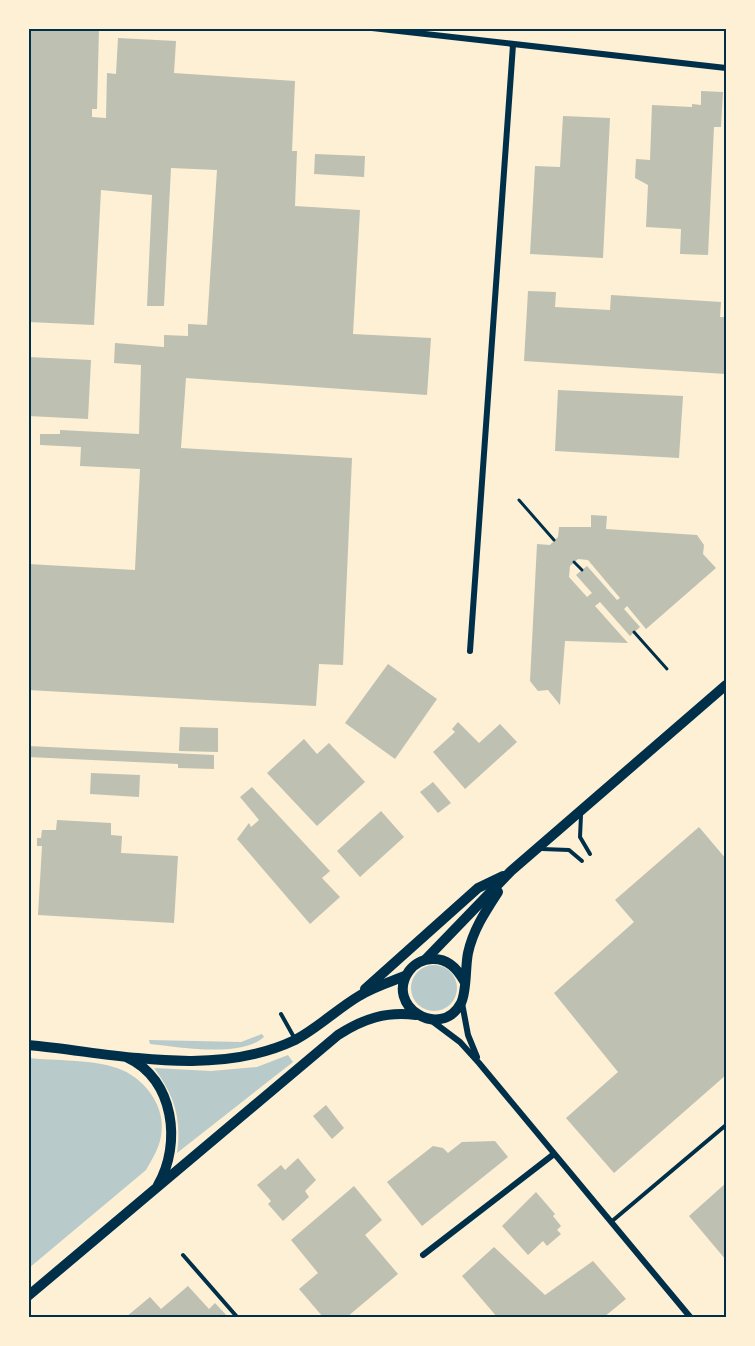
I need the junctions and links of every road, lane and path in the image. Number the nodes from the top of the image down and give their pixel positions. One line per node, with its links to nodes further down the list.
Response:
1 (372, 28): 2 (street)
2 (513, 45): 3 (street); 9 (street)
3 (726, 68)
4 (519, 500): 5 (path)
5 (554, 540)
6 (574, 562): 7 (path)
7 (582, 570)
8 (634, 632): 10 (path)
9 (470, 651)
10 (667, 669)
11 (726, 685): 12 (main road)
12 (581, 811): 13 (main road); 14 (lane)
13 (536, 850): 15 (lane); 16 (main road)
14 (590, 854)
15 (582, 861)
16 (511, 871): 17 (main road); 19 (main road); 20 (main road)
17 (426, 959): 18 (main road); 19 (main road)
18 (405, 976): 20 (main road); 23 (main road)
19 (464, 981): 21 (main road)
20 (359, 996): 25 (main road)
21 (462, 1002): 24 (main road); 28 (street)
22 (281, 1014): 25 (lane)
23 (416, 1015): 24 (main road); 31 (main road)
24 (431, 1020): 28 (street)
25 (295, 1040): 27 (main road)
26 (28, 1045): 27 (main road)
27 (120, 1054): 31 (main road)
28 (479, 1063): 30 (street)
29 (726, 1125): 32 (lane)
30 (554, 1155): 32 (street); 34 (street)
31 (155, 1190): 35 (main road)
32 (611, 1222): 37 (street)
33 (183, 1255): 36 (lane)
34 (423, 1255)
35 (28, 1296)
36 (238, 1317)
37 (691, 1317)

